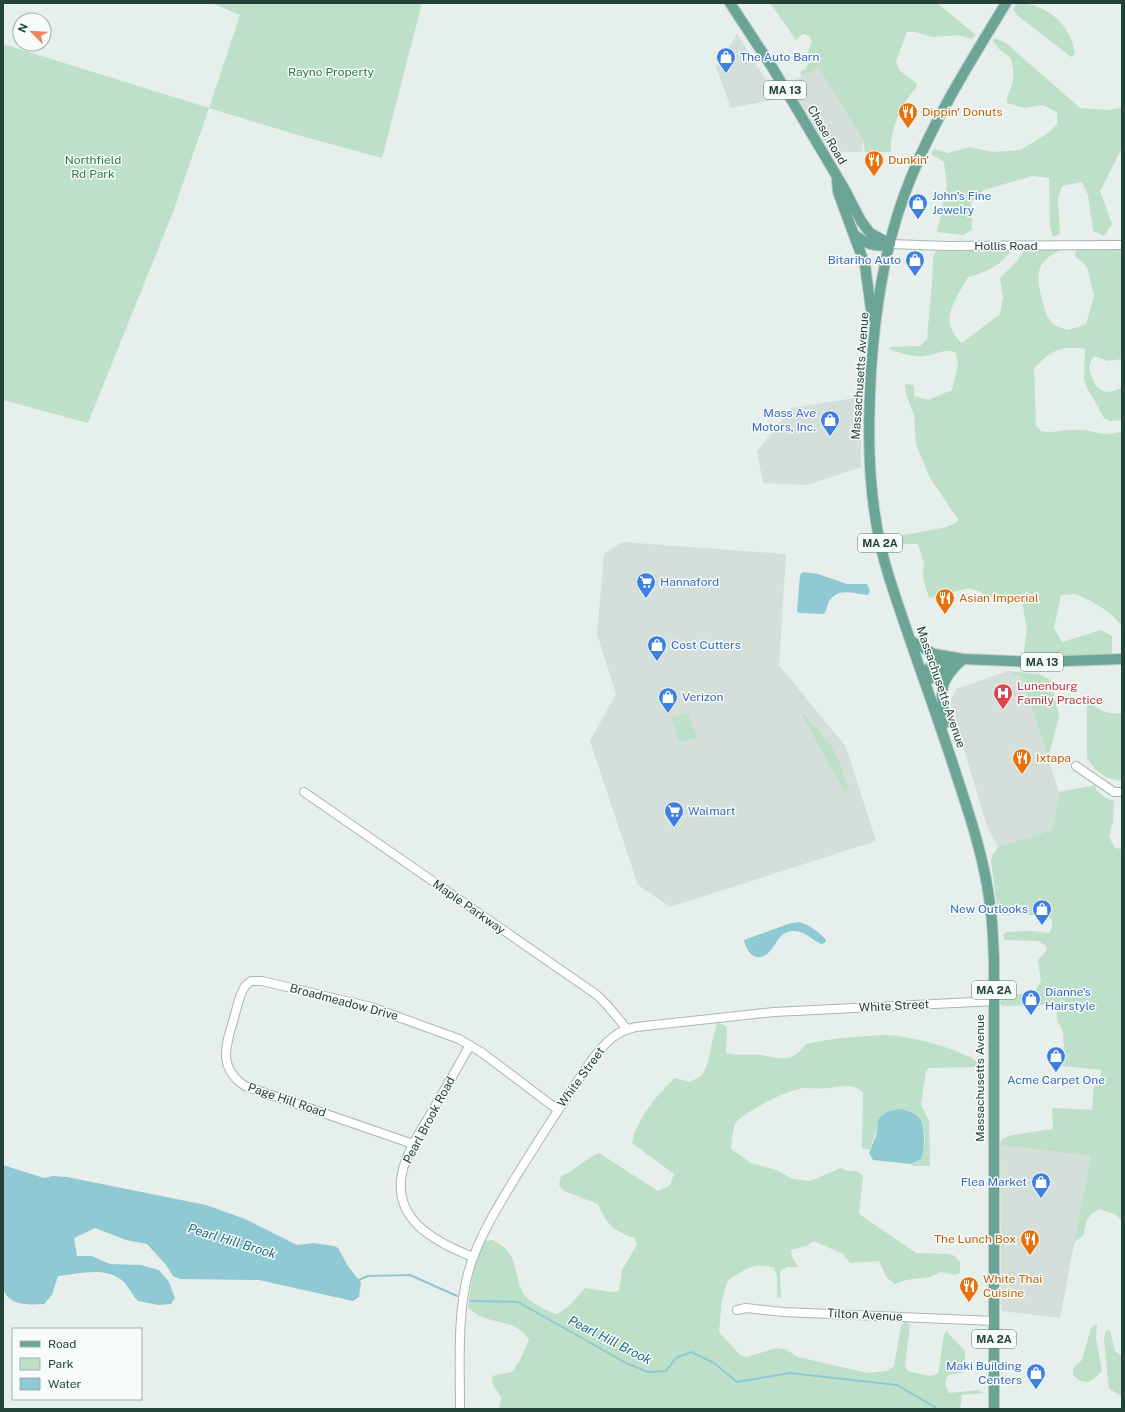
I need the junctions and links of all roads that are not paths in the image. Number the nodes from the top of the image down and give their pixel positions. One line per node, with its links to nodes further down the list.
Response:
1 (730, 3): 3 (main road, Chase Road / MA 13)
2 (1006, 3): 5 (main road, Massachusetts Avenue / MA 2A)
3 (836, 178): 4 (main road, Chase Road / MA 13); 5 (main road, Chase Road / MA 13)
4 (856, 236): 5 (main road); 7 (main road, Chase Road / MA 13)
5 (890, 244): 6 (street, Hollis Road); 7 (main road, Massachusetts Avenue / MA 2A)
6 (1122, 245)
7 (873, 338): 8 (main road, Massachusetts Avenue / MA 2A)
8 (911, 640): 9 (main road, MA 13); 12 (main road, Massachusetts Avenue / MA 2A)
9 (951, 658): 10 (main road, MA 13); 12 (main road)
10 (963, 659): 11 (main road, MA 13); 12 (main road); 13 (main road)
11 (1122, 659)
12 (924, 678): 13 (main road, Massachusetts Avenue / MA 2A)
13 (947, 745): 18 (main road, Massachusetts Avenue / MA 2A)
14 (1076, 766): 16 (street)
15 (304, 792): 19 (street, Maple Parkway)
16 (1122, 792)
17 (248, 983): 20 (street, Broadmeadow Drive); 22 (street, Page Hill Road)
18 (994, 1001): 19 (street, White Street); 25 (main road, Massachusetts Avenue / MA 2A)
19 (627, 1029): 21 (street, White Street)
20 (470, 1045): 21 (street, Broadmeadow Drive); 22 (street, Pearl Brook Road)
21 (558, 1110): 23 (street, White Street)
22 (414, 1144): 23 (street, Pearl Brook Road)
23 (473, 1257): 26 (street, White Street)
24 (737, 1310): 25 (street, Tilton Avenue)
25 (994, 1321): 27 (main road, Massachusetts Avenue / MA 2A)
26 (460, 1409)
27 (994, 1409)

